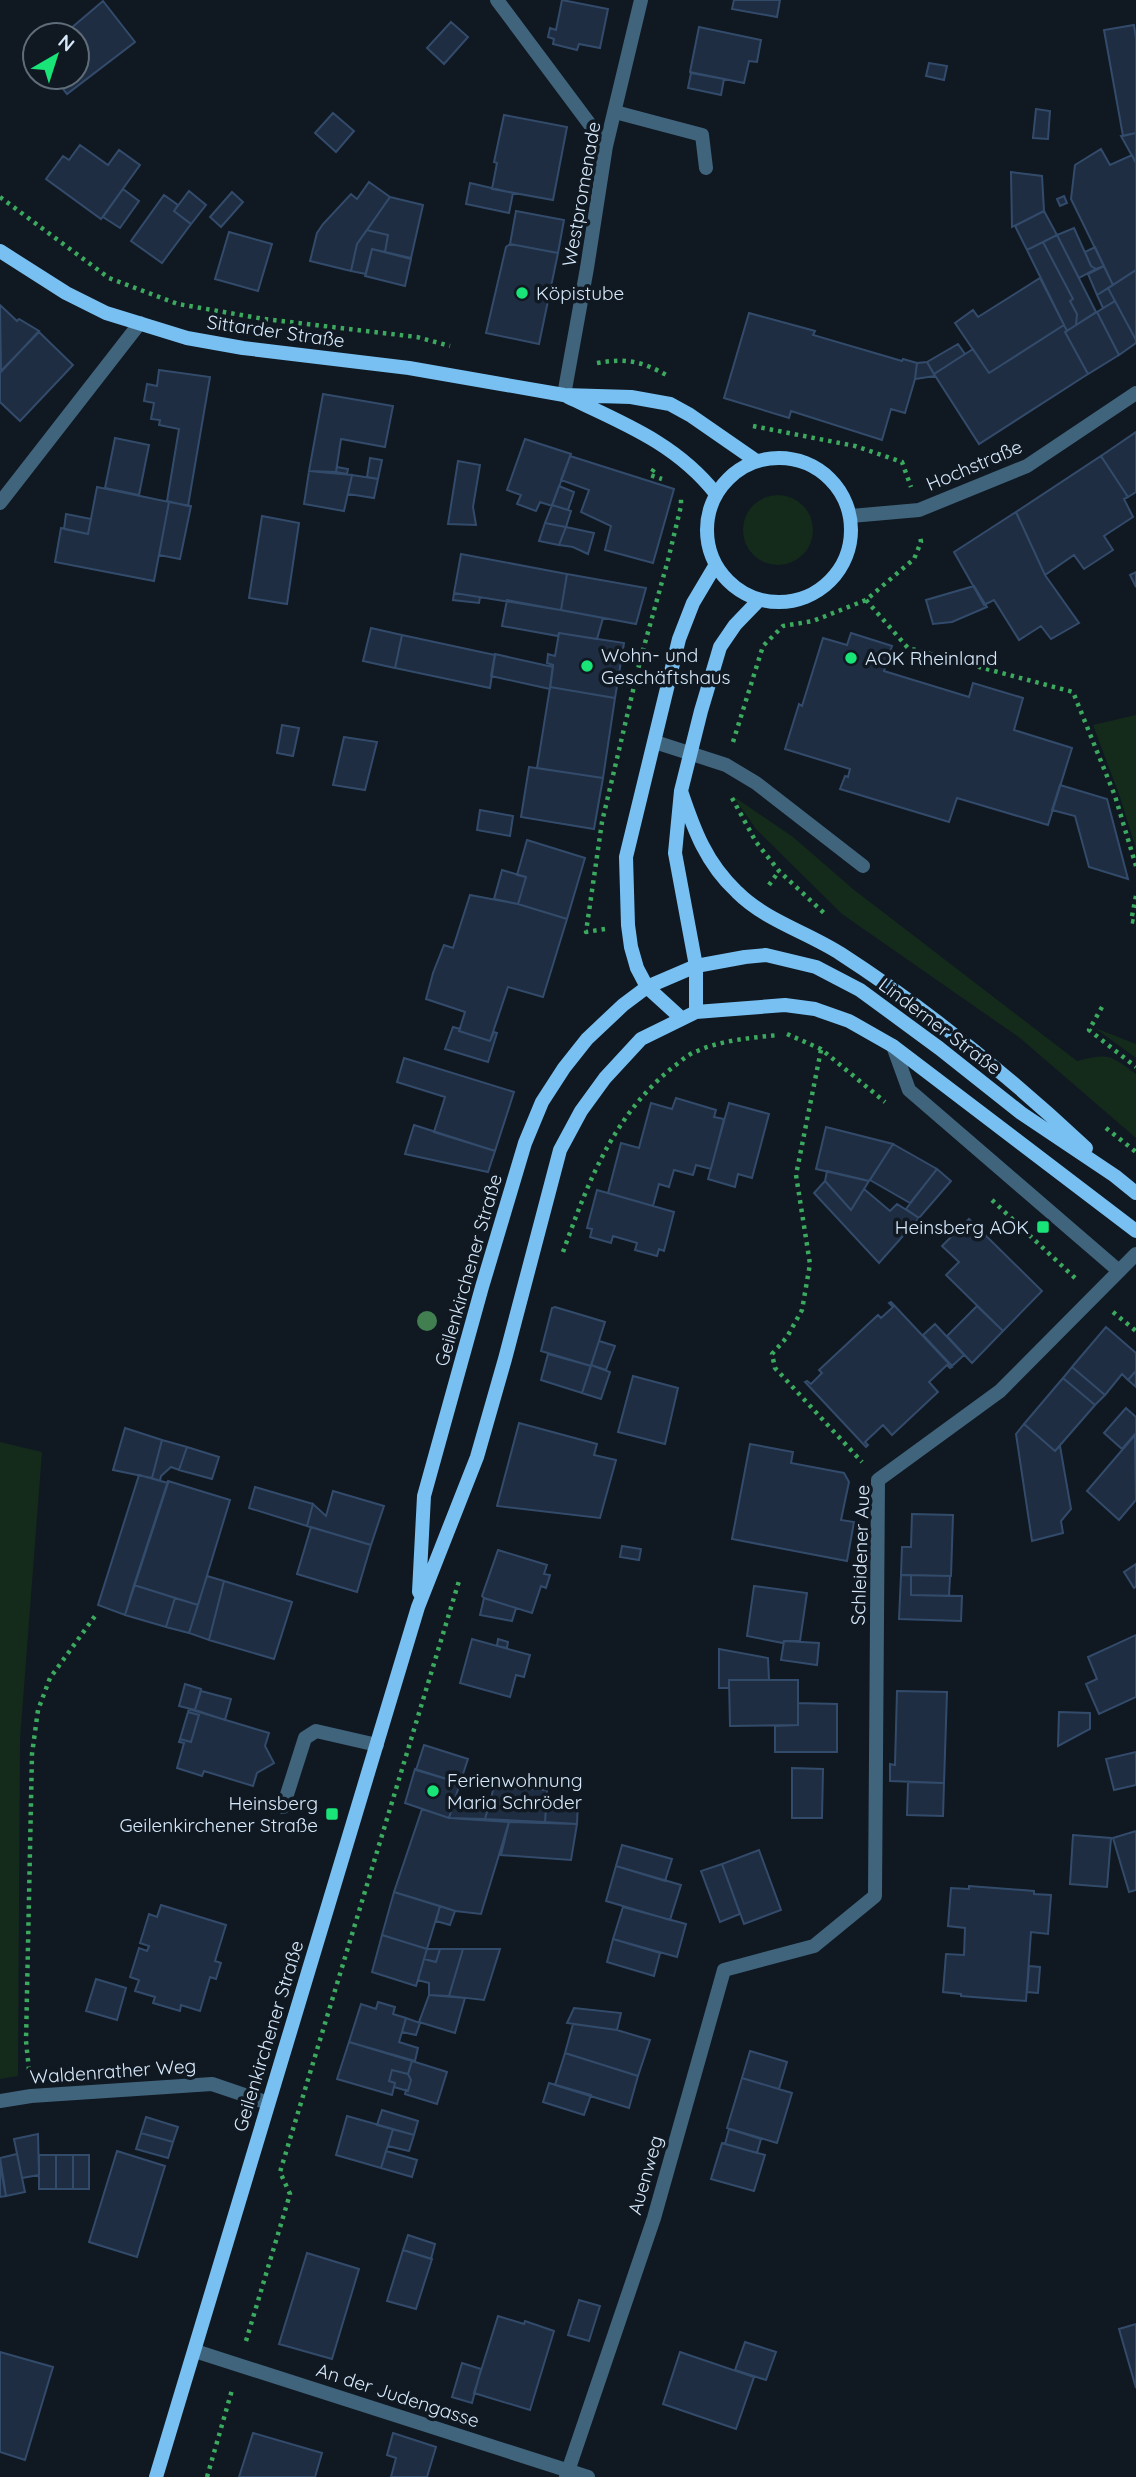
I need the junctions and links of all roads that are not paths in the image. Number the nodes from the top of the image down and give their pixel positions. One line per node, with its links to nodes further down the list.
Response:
1 (497, 0): 4 (street)
2 (640, 0): 3 (street, Westpromenade)
3 (615, 112): 4 (street, Westpromenade); 5 (street)
4 (606, 146): 9 (street, Westpromenade)
5 (706, 168)
6 (0, 251): 7 (main road, Sittarder Straße)
7 (140, 323): 9 (main road, Sittarder Straße); 12 (street)
8 (1136, 393): 13 (street, Hochstraße)
9 (564, 395): 10 (main road, Sittarder Straße); 11 (main road, Sittarder Straße)
10 (755, 460): 11 (main road); 13 (main road)
11 (716, 494): 14 (main road)
12 (0, 503)
13 (851, 516): 15 (main road)
14 (715, 566): 15 (main road); 16 (main road)
15 (759, 600): 17 (main road)
16 (655, 742): 17 (street); 21 (main road)
17 (690, 752): 18 (main road); 19 (street)
18 (681, 791): 20 (main road); 25 (main road)
19 (863, 866)
20 (696, 966): 21 (main road, Geilenkirchener Straße); 22 (main road); 25 (main road, Linderner Straße)
21 (647, 987): 23 (main road); 30 (main road, Geilenkirchener Straße)
22 (696, 1012): 23 (main road, Geilenkirchener Straße); 24 (main road)
23 (681, 1018): 30 (main road, Geilenkirchener Straße)
24 (894, 1046): 27 (main road); 29 (street)
25 (1115, 1176): 26 (main road, Linderner Straße)
26 (1136, 1193)
27 (1136, 1231)
28 (1136, 1254): 29 (street, Schleidener Aue)
29 (1119, 1271): 33 (street, Schleidener Aue)
30 (418, 1607): 31 (main road, Geilenkirchener Straße)
31 (377, 1745): 32 (street); 35 (main road, Geilenkirchener Straße)
32 (283, 1807)
33 (814, 1945): 37 (street, Auenweg)
34 (0, 2101): 35 (street, Waldenrather Weg)
35 (268, 2103): 36 (main road, Geilenkirchener Straße)
36 (195, 2351): 37 (street, An der Judengasse); 38 (main road, Geilenkirchener Straße)
37 (567, 2474): 39 (street, An der Judengasse)
38 (156, 2477)
39 (588, 2477)

